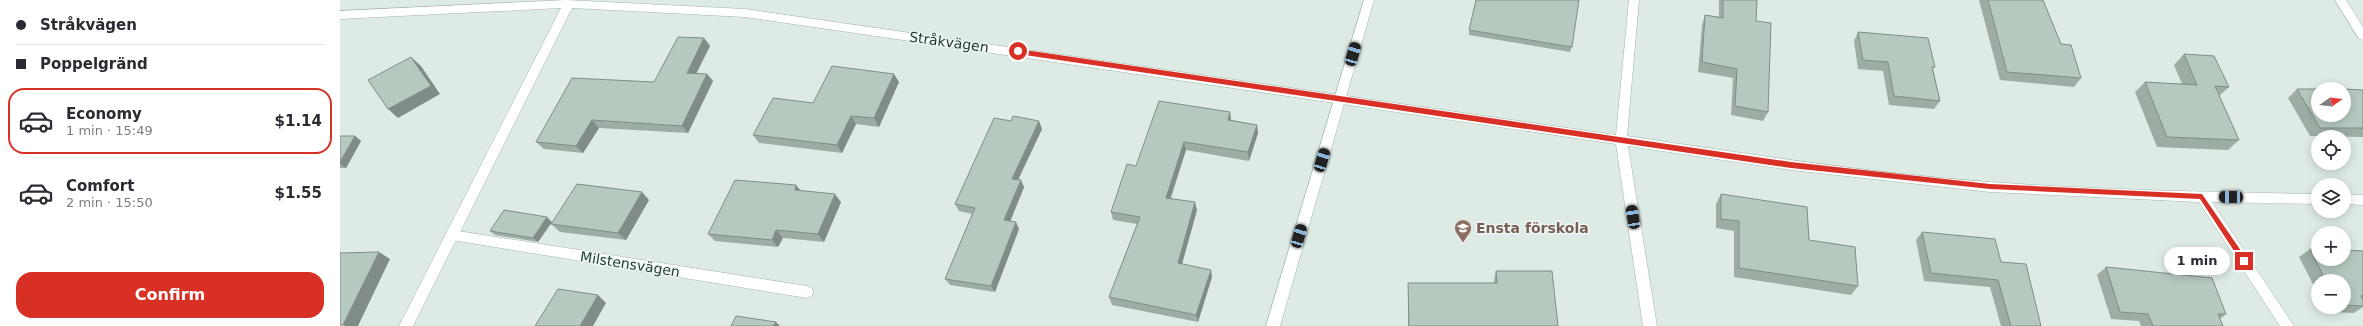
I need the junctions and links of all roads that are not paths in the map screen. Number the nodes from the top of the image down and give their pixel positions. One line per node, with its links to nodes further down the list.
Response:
1 (1369, 0): 7 (street)
2 (1634, 0): 8 (street)
3 (2340, 0): 6 (street)
4 (570, 2): 5 (street, Stråkvägen); 7 (street, Stråkvägen); 13 (street)
5 (340, 15)
6 (2363, 36)
7 (1339, 100): 8 (street, Stråkvägen); 16 (street)
8 (1621, 139): 9 (street, Stråkvägen); 17 (street)
9 (2202, 197): 10 (street, Stråkvägen); 18 (street)
10 (2311, 199)
11 (2351, 199): 12 (street)
12 (2363, 200)
13 (452, 235): 14 (street, Milstensvägen); 15 (street)
14 (807, 292)
15 (406, 326)
16 (1273, 326)
17 (1650, 326)
18 (2287, 326)

